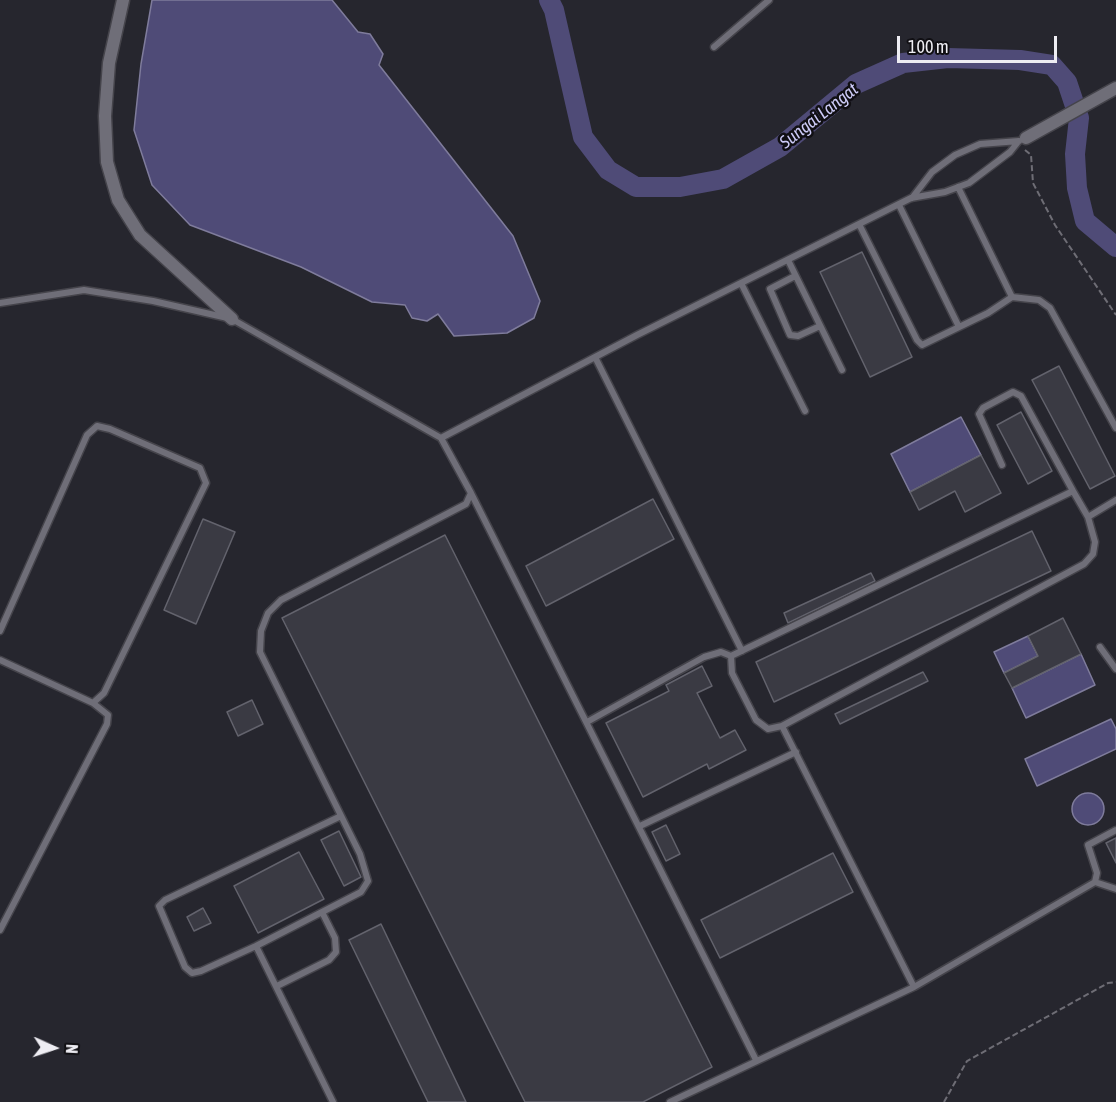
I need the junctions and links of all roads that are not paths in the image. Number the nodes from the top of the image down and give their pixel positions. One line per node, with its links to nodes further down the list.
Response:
1 (123, 0): 15 (street)
2 (769, 0): 3 (lane)
3 (714, 47)
4 (1116, 88): 5 (street)
5 (1022, 140): 6 (lane); 7 (lane)
6 (958, 187): 7 (lane); 13 (lane)
7 (911, 198): 8 (lane)
8 (899, 205): 9 (lane); 17 (lane)
9 (859, 224): 10 (lane); 17 (lane)
10 (788, 260): 11 (lane); 12 (lane)
11 (795, 276): 16 (lane); 16 (lane)
12 (741, 283): 18 (lane); 20 (lane)
13 (1012, 297): 17 (lane); 21 (lane)
14 (0, 303): 15 (lane)
15 (232, 319): 22 (lane)
16 (820, 326): 19 (lane)
17 (959, 327)
18 (595, 357): 22 (lane); 30 (lane)
19 (842, 369)
20 (805, 411)
21 (1116, 428)
22 (441, 438): 25 (lane)
23 (1002, 465): 24 (lane)
24 (1073, 491): 27 (lane); 30 (lane)
25 (471, 493): 35 (lane); 38 (lane)
26 (1116, 500): 27 (lane)
27 (1088, 517): 36 (lane)
28 (0, 631): 34 (lane)
29 (1100, 647): 33 (lane)
30 (742, 651): 31 (lane)
31 (731, 656): 35 (lane); 36 (lane)
32 (0, 660): 34 (lane)
33 (1116, 669)
34 (93, 704): 44 (lane)
35 (587, 722): 39 (lane)
36 (782, 726): 37 (lane)
37 (796, 752): 39 (lane); 47 (lane)
38 (341, 816): 43 (lane); 45 (lane)
39 (640, 826): 48 (lane)
40 (1116, 830): 41 (lane)
41 (1095, 882): 42 (lane); 47 (lane)
42 (1116, 889)
43 (323, 914): 45 (lane); 46 (lane)
44 (0, 930)
45 (256, 946): 46 (lane)
46 (276, 986): 49 (lane)
47 (914, 987): 48 (lane)
48 (756, 1060): 50 (lane)
49 (333, 1102)
50 (670, 1102)

